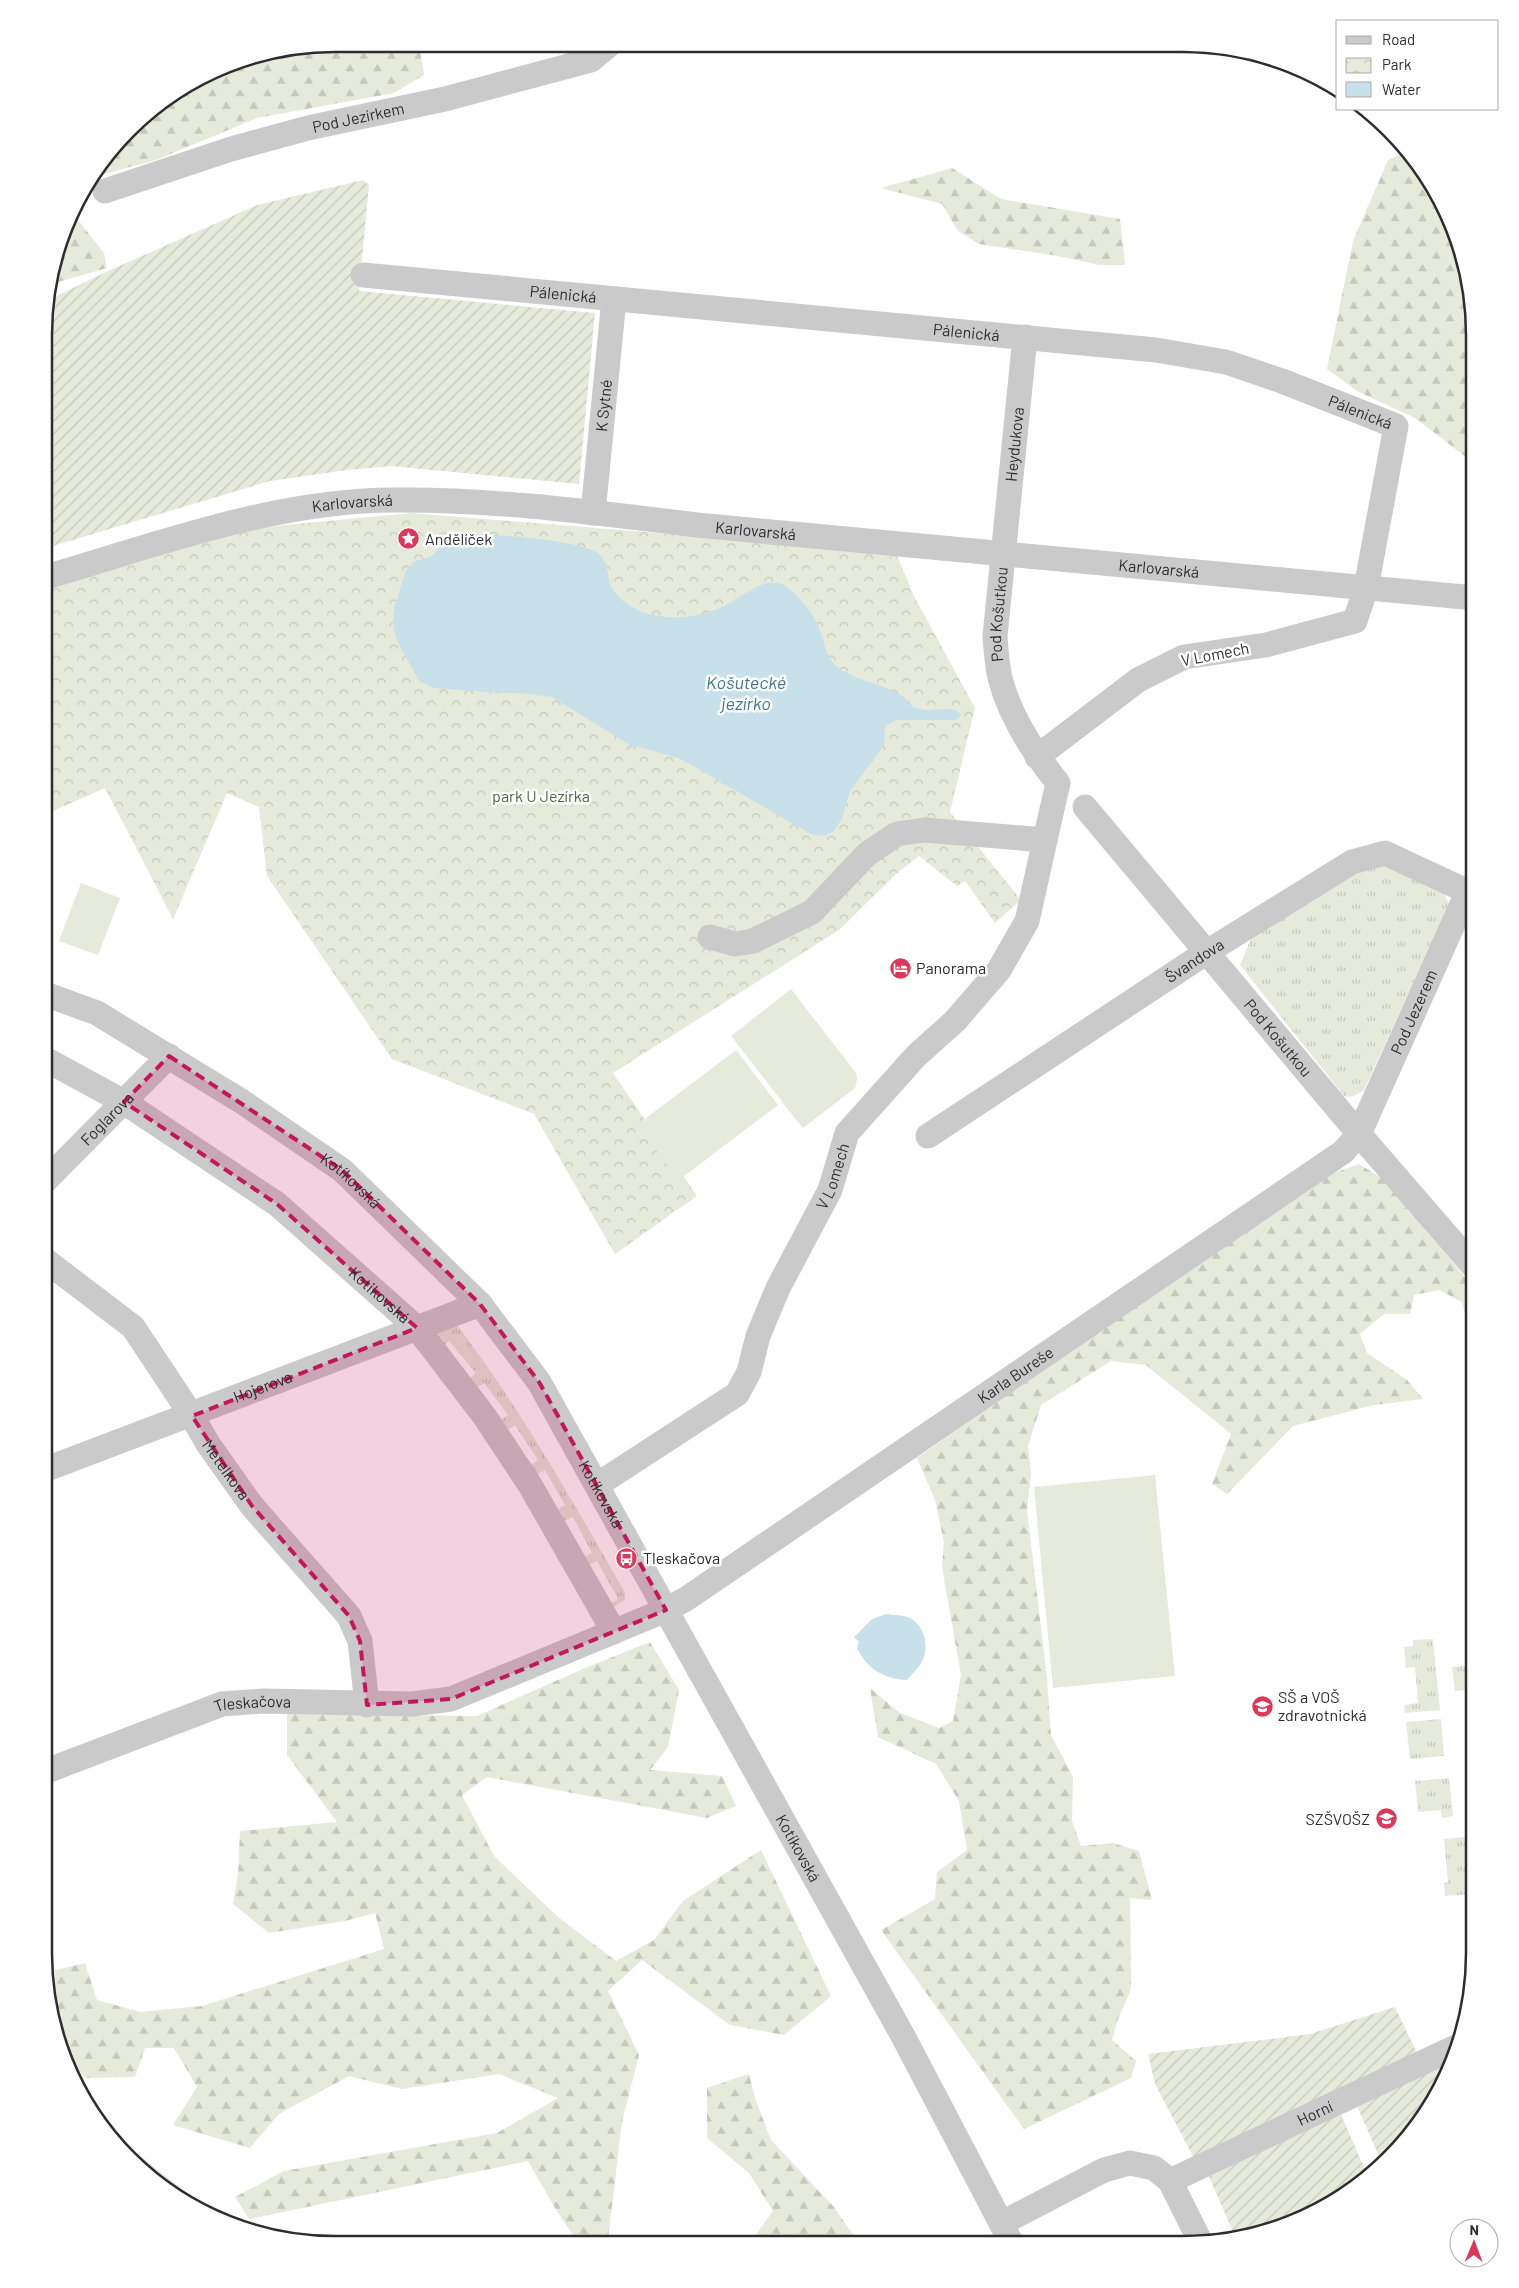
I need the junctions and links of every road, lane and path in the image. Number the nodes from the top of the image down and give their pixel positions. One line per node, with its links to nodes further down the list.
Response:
1 (599, 53): 2 (street, Pod Jezírkem)
2 (105, 191)
3 (362, 275): 4 (street, Pálenická)
4 (614, 299): 5 (street, Pálenická); 6 (street, K Sytné)
5 (1025, 337): 7 (street, Heydukova); 9 (street, Pálenická)
6 (593, 513): 7 (street, Karlovarská); 8 (street, Karlovarská)
7 (1004, 552): 9 (street, Karlovarská); 11 (street, Pod Košutkou)
8 (53, 575)
9 (1366, 588): 10 (street, Karlovarská); 11 (street, V Lomech)
10 (1466, 597)
11 (1037, 757): 12 (street, Pod Košutkou)
12 (1058, 783): 14 (street, V Lomech)
13 (1085, 807): 18 (street, Pod Košutkou)
14 (1045, 840): 17 (street); 32 (street, V Lomech)
15 (1466, 891): 18 (street, Švandova)
16 (1466, 904): 23 (street, Pod Jezerem)
17 (710, 938)
18 (1207, 952): 23 (street, Pod Košutkou); 24 (street, Švandova)
19 (53, 997): 20 (street, Kotíkovská)
20 (170, 1056): 22 (street, Foglarova); 28 (street, Kotíkovská)
21 (53, 1063): 22 (street, Kotikovská)
22 (124, 1102): 25 (street, Foglarova); 29 (street, Kotikovská)
23 (1359, 1134): 26 (street, Pod Košutkou); 33 (street, Karla Bureše)
24 (928, 1136)
25 (53, 1173)
26 (1466, 1258)
27 (53, 1266): 30 (street, Metelkova)
28 (480, 1304): 29 (street, Hojerova); 32 (street, Kotíkovská)
29 (417, 1328): 30 (street, Hojerova); 34 (street, Kotikovská)
30 (192, 1416): 31 (street, Hojerova); 35 (street, Metelkova)
31 (53, 1467)
32 (597, 1485): 33 (street, Kotíkovská)
33 (666, 1610): 34 (street, Tleskačova); 39 (street, Kotíkovská)
34 (614, 1632): 35 (street, Tleskačova)
35 (367, 1705): 36 (street, Tleskačova)
36 (53, 1769)
37 (1449, 2050): 38 (street, Horní)
38 (1170, 2182): 39 (street); 40 (street)
39 (1007, 2234)
40 (1197, 2235)

